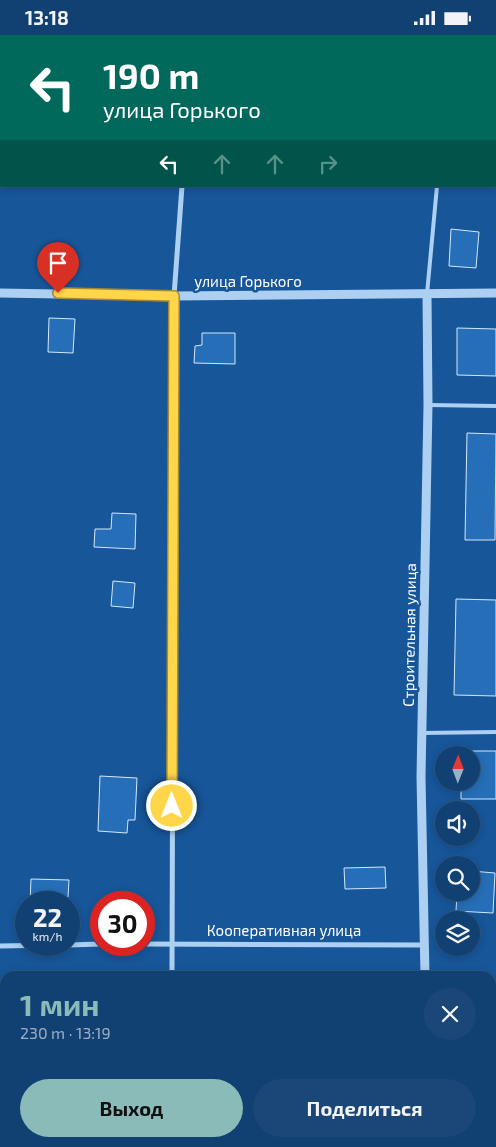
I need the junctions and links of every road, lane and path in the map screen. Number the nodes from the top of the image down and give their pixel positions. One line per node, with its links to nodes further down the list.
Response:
1 (182, 187): 6 (street)
2 (437, 187): 5 (lane)
3 (0, 293): 6 (street, улица Горького)
4 (496, 293): 5 (street, улица Горького)
5 (427, 295): 6 (street, улица Горького); 7 (street, Строительная улица)
6 (174, 296): 11 (street)
7 (428, 405): 8 (lane); 10 (street, Строительная улица)
8 (496, 406)
9 (496, 732): 10 (lane)
10 (421, 733): 13 (street, Строительная улица)
11 (172, 943): 12 (street, Кооперативная улица); 13 (street, Кооперативная улица); 16 (street)
12 (155, 944)
13 (424, 945): 17 (street, Строительная улица)
14 (0, 946): 15 (street)
15 (15, 946)
16 (172, 971)
17 (425, 971)

